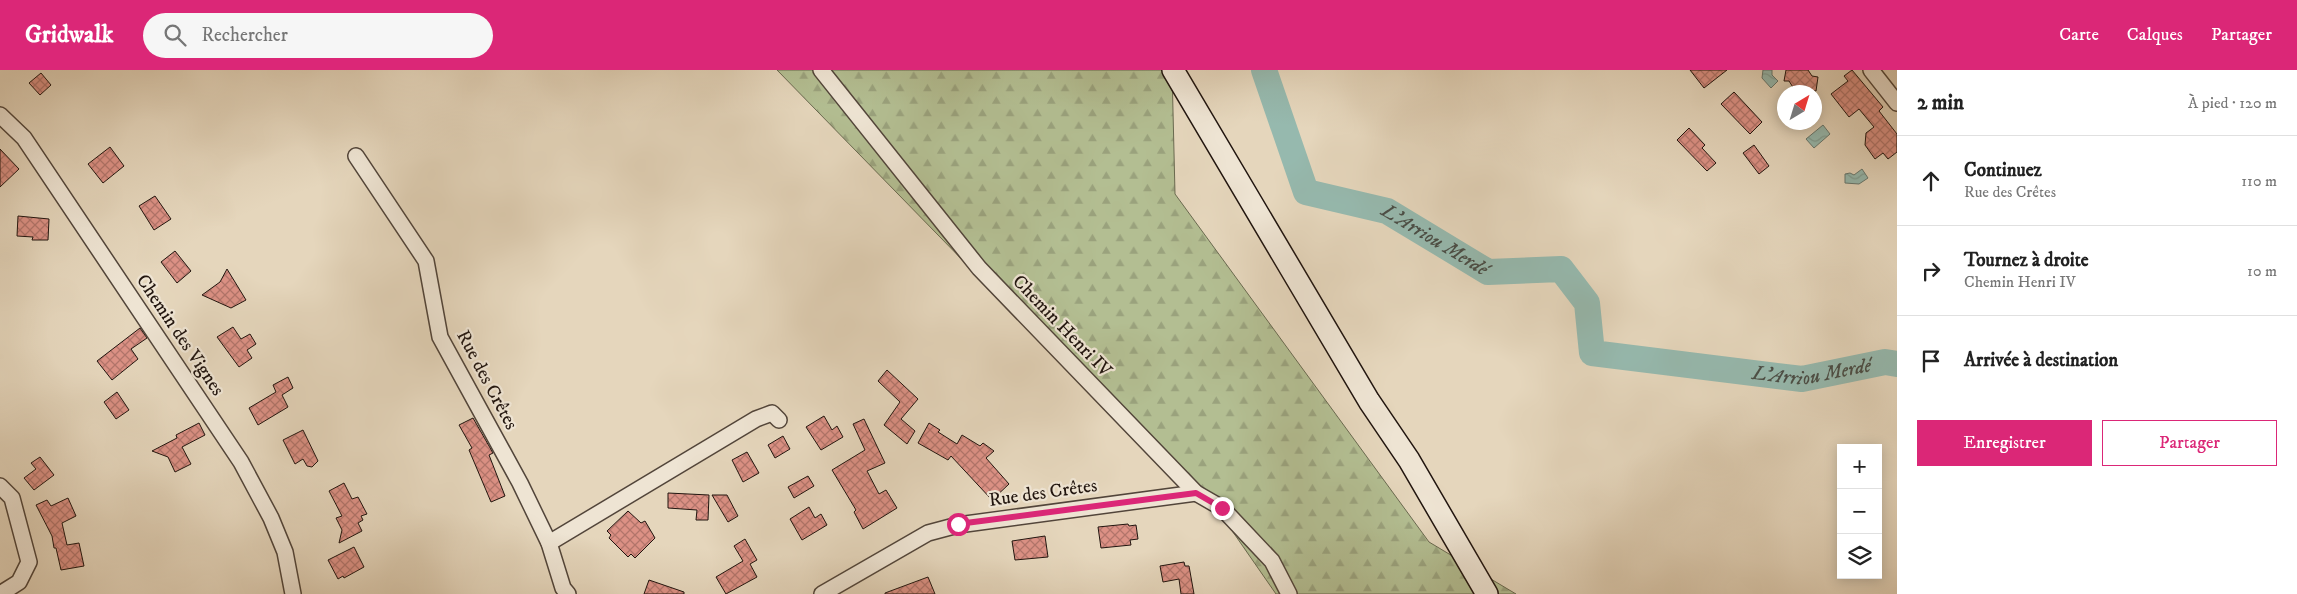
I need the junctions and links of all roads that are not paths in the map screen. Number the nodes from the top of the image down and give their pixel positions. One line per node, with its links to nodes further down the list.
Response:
1 (821, 70): 10 (street, Chemin Henri IV)
2 (1173, 70): 7 (main road)
3 (1871, 70): 4 (street)
4 (1897, 103)
5 (0, 115): 13 (street, Chemin des Vignes)
6 (356, 156): 11 (street, Rue des Crêtes)
7 (1369, 401): 17 (main road); 18 (main road)
8 (779, 420): 11 (street)
9 (0, 486): 12 (street)
10 (1196, 493): 15 (street, Rue des Crêtes); 16 (street, Chemin Henri IV)
11 (549, 544): 14 (street, Rue des Crêtes)
12 (0, 594)
13 (293, 594)
14 (568, 594)
15 (822, 594)
16 (1289, 594)
17 (1474, 594)
18 (1487, 594)

